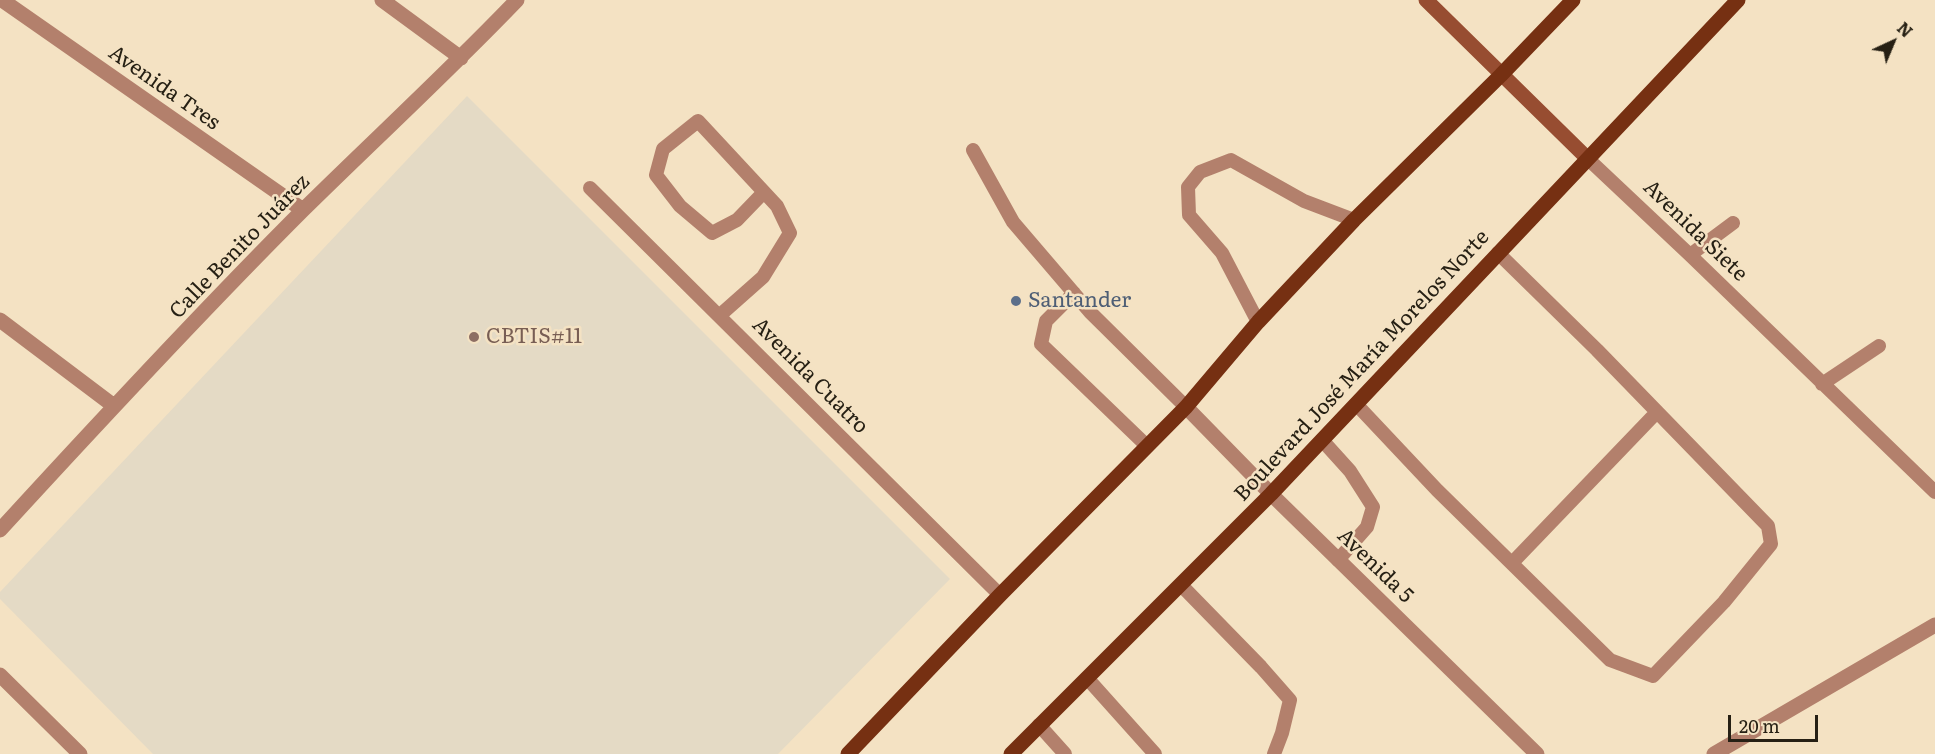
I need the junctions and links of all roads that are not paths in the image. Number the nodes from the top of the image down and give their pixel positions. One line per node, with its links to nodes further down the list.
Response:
1 (2, 0): 13 (street, Avenida Tres)
2 (382, 0): 7 (street)
3 (517, 0): 7 (street, Calle Benito Juárez)
4 (1426, 0): 8 (street, Avenida Siete)
5 (1573, 0): 8 (main road)
6 (1738, 0): 10 (main road, Boulevard José María Morelos Norte)
7 (460, 58): 13 (street, Calle Benito Juárez)
8 (1501, 75): 10 (street, Avenida Siete); 14 (main road)
9 (973, 150): 18 (lane)
10 (1587, 158): 16 (main road, Boulevard José María Morelos Norte); 17 (lane, Avenida Siete)
11 (590, 188): 19 (lane, Avenida Cuatro)
12 (764, 192): 12 (lane); 19 (lane)
13 (303, 210): 25 (street, Calle Benito Juárez)
14 (1354, 220): 21 (main road); 21 (lane)
15 (1733, 223): 17 (lane)
16 (1498, 253): 24 (main road, Boulevard José María Morelos Norte); 27 (lane)
17 (1690, 255): 23 (lane, Avenida Siete)
18 (1074, 293): 26 (lane); 29 (lane)
19 (719, 316): 36 (lane, Avenida Cuatro)
20 (0, 320): 25 (street)
21 (1258, 322): 26 (main road)
22 (1880, 346): 23 (lane)
23 (1822, 384): 30 (lane, Avenida Siete)
24 (1356, 404): 28 (main road, Boulevard José María Morelos Norte); 34 (lane)
25 (114, 406): 32 (street, Calle Benito Juárez)
26 (1186, 407): 29 (main road); 31 (street, Avenida 5)
27 (1657, 412): 34 (lane); 34 (lane)
28 (1322, 440): 31 (main road, Boulevard José María Morelos Norte); 33 (lane)
29 (1147, 446): 36 (main road)
30 (1935, 492)
31 (1271, 494): 33 (street, Avenida 5); 35 (main road, Boulevard José María Morelos Norte)
32 (0, 530)
33 (1338, 560): 47 (street, Avenida 5)
34 (1512, 563)
35 (1181, 585): 39 (main road, Boulevard José María Morelos Norte); 46 (lane)
36 (1000, 595): 42 (main road)
37 (1935, 625): 48 (street)
38 (0, 675): 41 (street)
39 (1087, 678): 40 (main road, Boulevard José María Morelos Norte); 45 (lane)
40 (1040, 725): 43 (main road, Boulevard José María Morelos Norte); 44 (lane)
41 (80, 754)
42 (848, 754)
43 (1011, 754)
44 (1065, 754)
45 (1155, 754)
46 (1274, 754)
47 (1537, 754)
48 (1713, 754)

